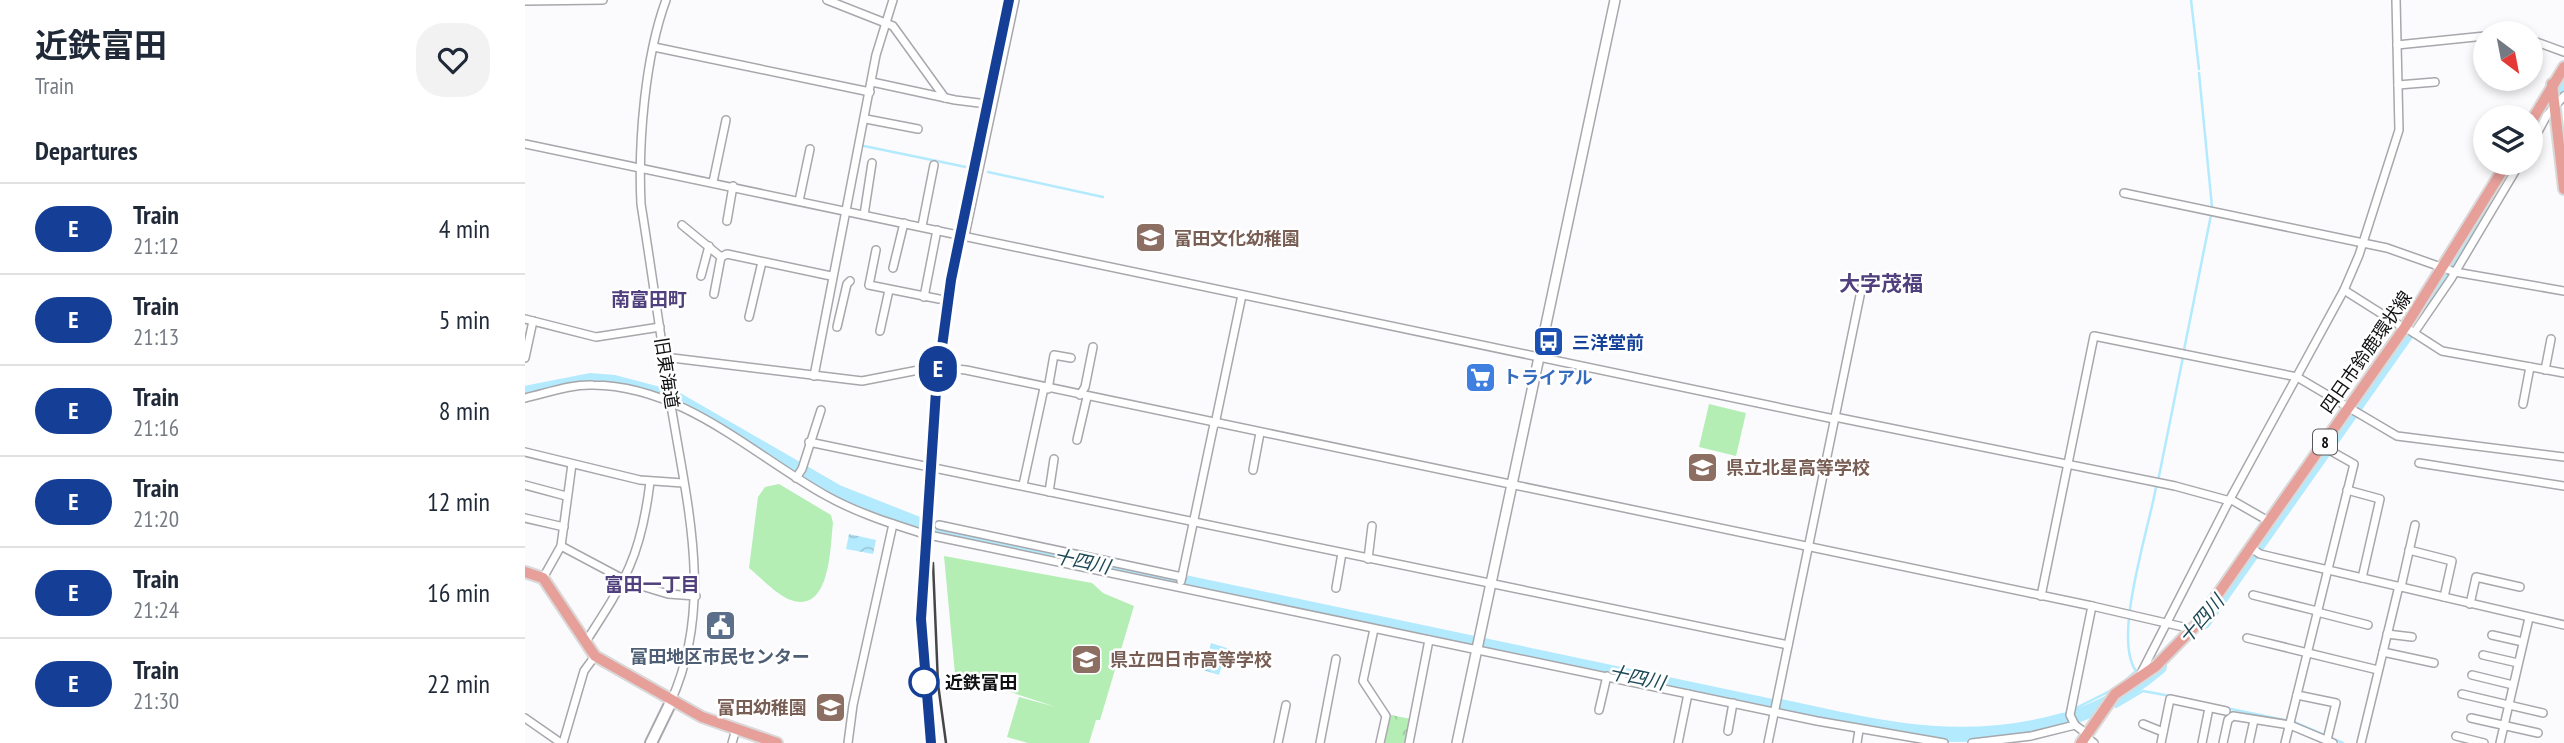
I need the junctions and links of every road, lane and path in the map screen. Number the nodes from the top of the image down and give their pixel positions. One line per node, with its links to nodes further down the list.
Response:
1 (603, 0): 8 (street)
2 (666, 0): 13 (street, 旧東海道)
3 (827, 0): 9 (street)
4 (893, 0): 9 (street)
5 (1015, 0): 49 (street)
6 (1615, 0): 75 (street)
7 (2396, 0): 11 (street)
8 (525, 1)
9 (885, 22): 16 (street); 21 (street)
10 (2473, 37): 11 (street)
11 (2397, 44): 18 (street)
12 (2543, 44): 14 (street)
13 (654, 47): 20 (street); 33 (street, 旧東海道)
14 (2564, 52)
15 (2564, 67): 19 (main road)
16 (872, 82): 20 (street); 21 (street)
17 (2435, 82): 18 (street)
18 (2398, 85): 50 (street)
19 (2553, 87): 22 (main road); 24 (main road)
20 (870, 92): 25 (street)
21 (945, 98): 23 (street)
22 (2559, 102): 27 (street); 38 (main road)
23 (987, 104)
24 (2542, 105)
25 (866, 119): 28 (street); 41 (street)
26 (726, 120): 36 (street)
27 (2543, 127)
28 (918, 129)
29 (525, 144): 33 (street)
30 (810, 149): 40 (street)
31 (873, 163): 42 (street)
32 (934, 165): 47 (street)
33 (639, 168): 36 (street); 69 (street, 旧東海道)
34 (2501, 175): 43 (main road, 四日市鈴鹿環状線 / 8)
35 (2511, 175): 43 (street)
36 (713, 182): 37 (street)
37 (733, 186): 40 (street); 44 (street)
38 (2564, 189)
39 (2124, 193): 50 (street)
40 (799, 201): 41 (street)
41 (845, 211): 42 (street); 58 (street)
42 (864, 215): 45 (street)
43 (2481, 218): 56 (main road, 四日市鈴鹿環状線 / 8)
44 (727, 220)
45 (904, 223): 47 (street); 55 (street)
46 (681, 225): 51 (street)
47 (922, 226): 48 (street)
48 (937, 230): 49 (street); 65 (street)
49 (965, 235): 64 (street)
50 (2364, 243): 56 (street); 61 (street)
51 (709, 246): 53 (street); 57 (street)
52 (876, 250): 60 (street)
53 (721, 257): 54 (street); 63 (street)
54 (762, 262): 58 (street); 67 (street)
55 (893, 268)
56 (2450, 270): 62 (street); 71 (main road, 四日市鈴鹿環状線 / 8)
57 (701, 276)
58 (832, 277): 70 (street); 82 (street)
59 (1862, 286): 91 (street)
60 (889, 289): 65 (street); 72 (street)
61 (2344, 290): 71 (street); 83 (street)
62 (2564, 290)
63 (714, 294)
64 (1242, 295): 75 (street); 92 (street)
65 (924, 297): 66 (street)
66 (939, 299)
67 (750, 317)
68 (529, 320): 69 (street); 77 (street)
69 (660, 327): 76 (street, 旧東海道)
70 (837, 327)
71 (2409, 330): 79 (street); 90 (main road, 四日市鈴鹿環状線 / 8)
72 (880, 331)
73 (2551, 339): 80 (street)
74 (1093, 347): 85 (street)
75 (1539, 355): 91 (street); 109 (street)
76 (664, 357): 82 (street); 87 (street, 旧東海道)
77 (525, 358)
78 (1071, 358): 84 (street)
79 (2530, 367): 80 (street); 88 (street)
80 (2545, 370): 81 (street)
81 (2564, 373)
82 (814, 376): 84 (street)
83 (2297, 377): 90 (street); 102 (street); 114 (street)
84 (1046, 389): 85 (street); 108 (street)
85 (1083, 396): 92 (street); 94 (street)
86 (525, 398): 87 (street)
87 (670, 399): 104 (street); 106 (street, 旧東海道)
88 (2523, 404)
89 (821, 410): 95 (street)
90 (2351, 410): 96 (main road, 四日市鈴鹿環状線 / 8); 98 (street)
91 (1835, 418): 102 (street); 124 (street)
92 (1215, 424): 93 (street); 116 (street)
93 (1260, 433): 103 (street); 109 (street)
94 (1077, 440)
95 (810, 442): 104 (street); 108 (street)
96 (2325, 448): 111 (street); 117 (main road, 四日市鈴鹿環状線 / 8)
97 (525, 452): 101 (street)
98 (2564, 457)
99 (1054, 459): 112 (street)
100 (2419, 463): 110 (street)
101 (572, 464): 105 (street); 113 (street)
102 (2067, 466): 114 (street); 140 (street)
103 (1253, 470)
104 (799, 474): 118 (street)
105 (650, 482): 106 (street); 133 (street)
106 (683, 483): 139 (street, 旧東海道)
107 (525, 485): 113 (street)
108 (1023, 485): 112 (street)
109 (1511, 485): 124 (street); 135 (street)
110 (2564, 486)
111 (2347, 491): 129 (street); 132 (street)
112 (1049, 492): 116 (street)
113 (566, 496): 122 (street)
114 (2230, 500): 117 (street); 147 (street)
115 (525, 518): 122 (street)
116 (1194, 522): 127 (street); 134 (street)
117 (2270, 522): 125 (main road, 四日市鈴鹿環状線 / 8)
118 (893, 524): 134 (street); 206 (street)
119 (2415, 524): 126 (street)
120 (939, 525): 134 (street)
121 (1372, 526): 128 (street)
122 (564, 527): 123 (street)
123 (561, 546): 131 (street); 133 (street)
124 (1808, 548): 140 (street); 159 (street)
125 (2254, 550): 129 (street); 151 (main road, 四日市鈴鹿環状線 / 8)
126 (2409, 550): 136 (street); 142 (street)
127 (1342, 553): 128 (street); 138 (street)
128 (1368, 558): 135 (street)
129 (2328, 570): 132 (street); 145 (street)
130 (525, 572): 131 (main road)
131 (543, 578): 158 (main road)
132 (2362, 578): 136 (street)
133 (625, 581): 139 (street); 158 (street)
134 (1181, 583): 150 (street)
135 (1490, 583): 159 (street); 160 (street)
136 (2400, 587): 142 (street); 152 (street)
137 (2520, 587): 143 (street)
138 (1336, 588)
139 (697, 596): 176 (street, 旧東海道)
140 (2041, 596): 144 (street)
141 (2253, 596): 145 (street)
142 (2444, 597): 143 (street)
143 (2470, 604): 146 (street)
144 (2092, 606): 147 (street); 189 (street)
145 (2317, 611): 148 (street); 161 (street)
146 (2529, 618): 149 (street); 157 (street)
147 (2166, 621): 151 (street); 171 (street)
148 (2368, 625)
149 (2564, 625)
150 (1374, 629): 156 (street); 209 (street)
151 (2192, 629): 171 (main road, 四日市鈴鹿環状線 / 8)
152 (2387, 634): 154 (street); 162 (street)
153 (2492, 635): 157 (street)
154 (2412, 637)
155 (2246, 638): 161 (street)
156 (1429, 640): 160 (street); 210 (street)
157 (2523, 642): 167 (street)
158 (585, 643): 164 (main road)
159 (1788, 645): 181 (street)
160 (1477, 649): 170 (street); 211 (street)
161 (2308, 652): 168 (street); 175 (street)
162 (2383, 652): 166 (street); 168 (street)
163 (2483, 654): 167 (street)
164 (595, 656): 176 (main road); 202 (street)
165 (1336, 659): 208 (street)
166 (2434, 663)
167 (2518, 663): 172 (street)
168 (2378, 670): 222 (street)
169 (2472, 674): 172 (street)
170 (1607, 676): 173 (street); 182 (street)
171 (2138, 680): 199 (main road, 四日市鈴鹿環状線 / 8)
172 (2513, 685): 179 (street)
173 (1688, 694): 177 (street); 212 (street)
174 (2462, 694): 179 (street)
175 (2297, 695): 188 (street); 200 (street)
176 (671, 702): 192 (main road); 203 (main road)
177 (1733, 703): 181 (street); 194 (street)
178 (1286, 705): 207 (street)
179 (2508, 705): 184 (street); 191 (street)
180 (2209, 708): 183 (street); 195 (street); 218 (street)
181 (1775, 709): 193 (street); 213 (street)
182 (1599, 710)
183 (2226, 711)
184 (2543, 713)
185 (525, 718): 202 (street)
186 (2471, 718): 191 (street)
187 (2254, 720): 188 (street); 219 (street); 220 (street)
188 (2291, 723): 200 (street); 221 (street)
189 (2075, 724): 199 (street); 216 (street)
190 (2143, 724): 195 (street)
191 (2504, 726): 196 (street); 224 (street)
192 (736, 729): 204 (street); 205 (main road)
193 (1859, 730): 198 (street); 214 (street)
194 (1728, 731)
195 (2163, 732): 217 (street)
196 (2538, 733)
197 (2456, 736): 223 (street)
198 (1890, 739): 201 (street)
199 (2087, 739)
200 (2329, 739)
201 (1907, 741): 215 (street)
202 (562, 743)
203 (651, 743)
204 (732, 743)
205 (776, 743)
206 (848, 743)
207 (1278, 743)
208 (1320, 743)
209 (1380, 743)
210 (1409, 743)
211 (1457, 743)
212 (1678, 743)
213 (1767, 743)
214 (1857, 743)
215 (1944, 743)
216 (1972, 743)
217 (2161, 743)
218 (2202, 743)
219 (2223, 743)
220 (2249, 743)
221 (2285, 743)
222 (2361, 743)
223 (2484, 743)
224 (2500, 743)

